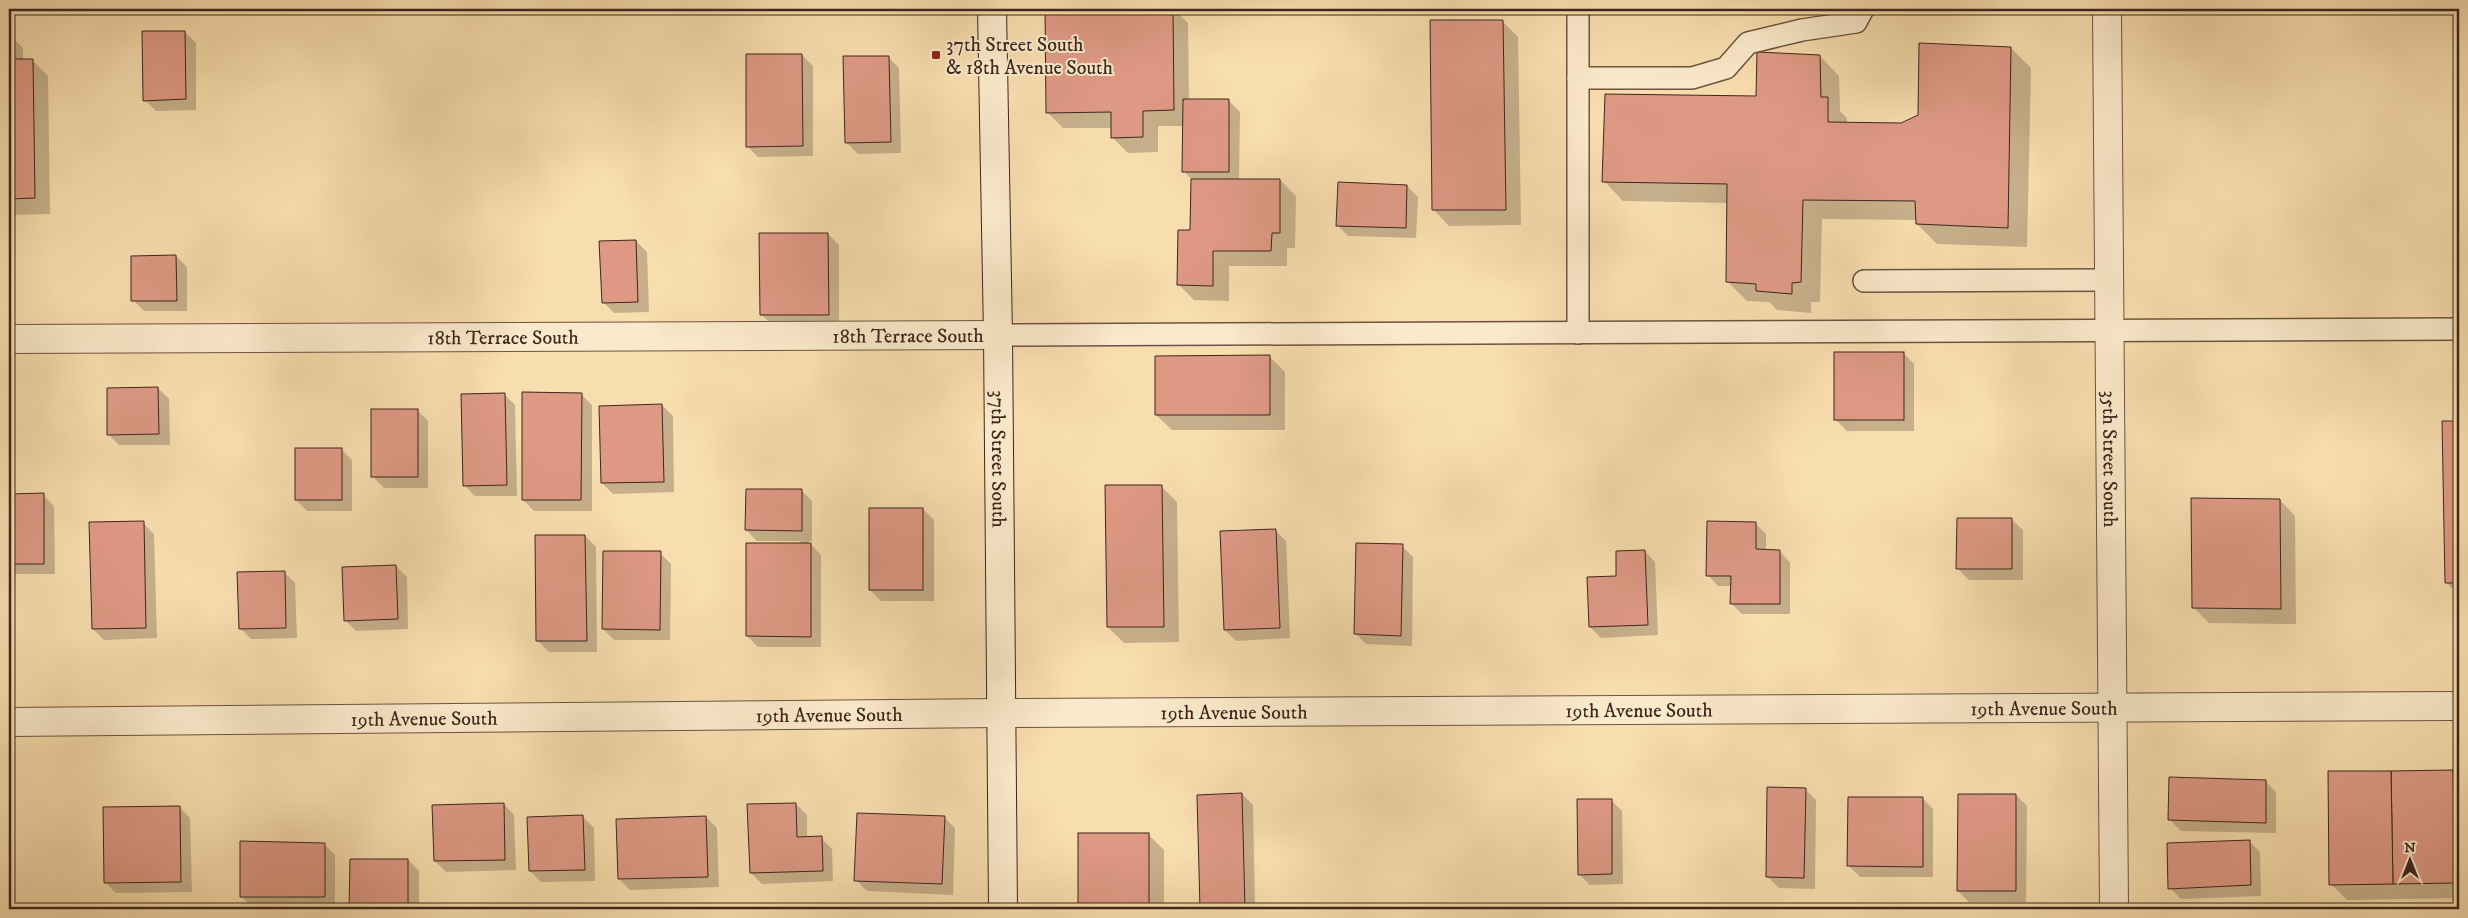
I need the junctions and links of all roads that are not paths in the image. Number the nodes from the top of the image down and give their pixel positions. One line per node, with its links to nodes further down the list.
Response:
1 (992, 9): 11 (street, 37th Street South)
2 (1578, 9): 5 (lane)
3 (1863, 9): 5 (lane)
4 (2107, 9): 6 (street, 35th Street South)
5 (1578, 78): 10 (lane)
6 (2109, 280): 7 (lane); 9 (street, 35th Street South)
7 (1864, 281)
8 (2459, 329): 9 (lane)
9 (2109, 330): 10 (lane); 14 (street, 35th Street South)
10 (1578, 333): 11 (lane)
11 (998, 335): 12 (street, 18th Terrace South); 15 (street, 37th Street South)
12 (9, 339)
13 (2459, 706): 14 (street, 19th Avenue South)
14 (2112, 708): 15 (street, 19th Avenue South); 18 (street, 35th Street South)
15 (1000, 713): 16 (street, 19th Avenue South); 17 (street, 37th Street South)
16 (9, 722)
17 (1003, 909)
18 (2114, 909)

